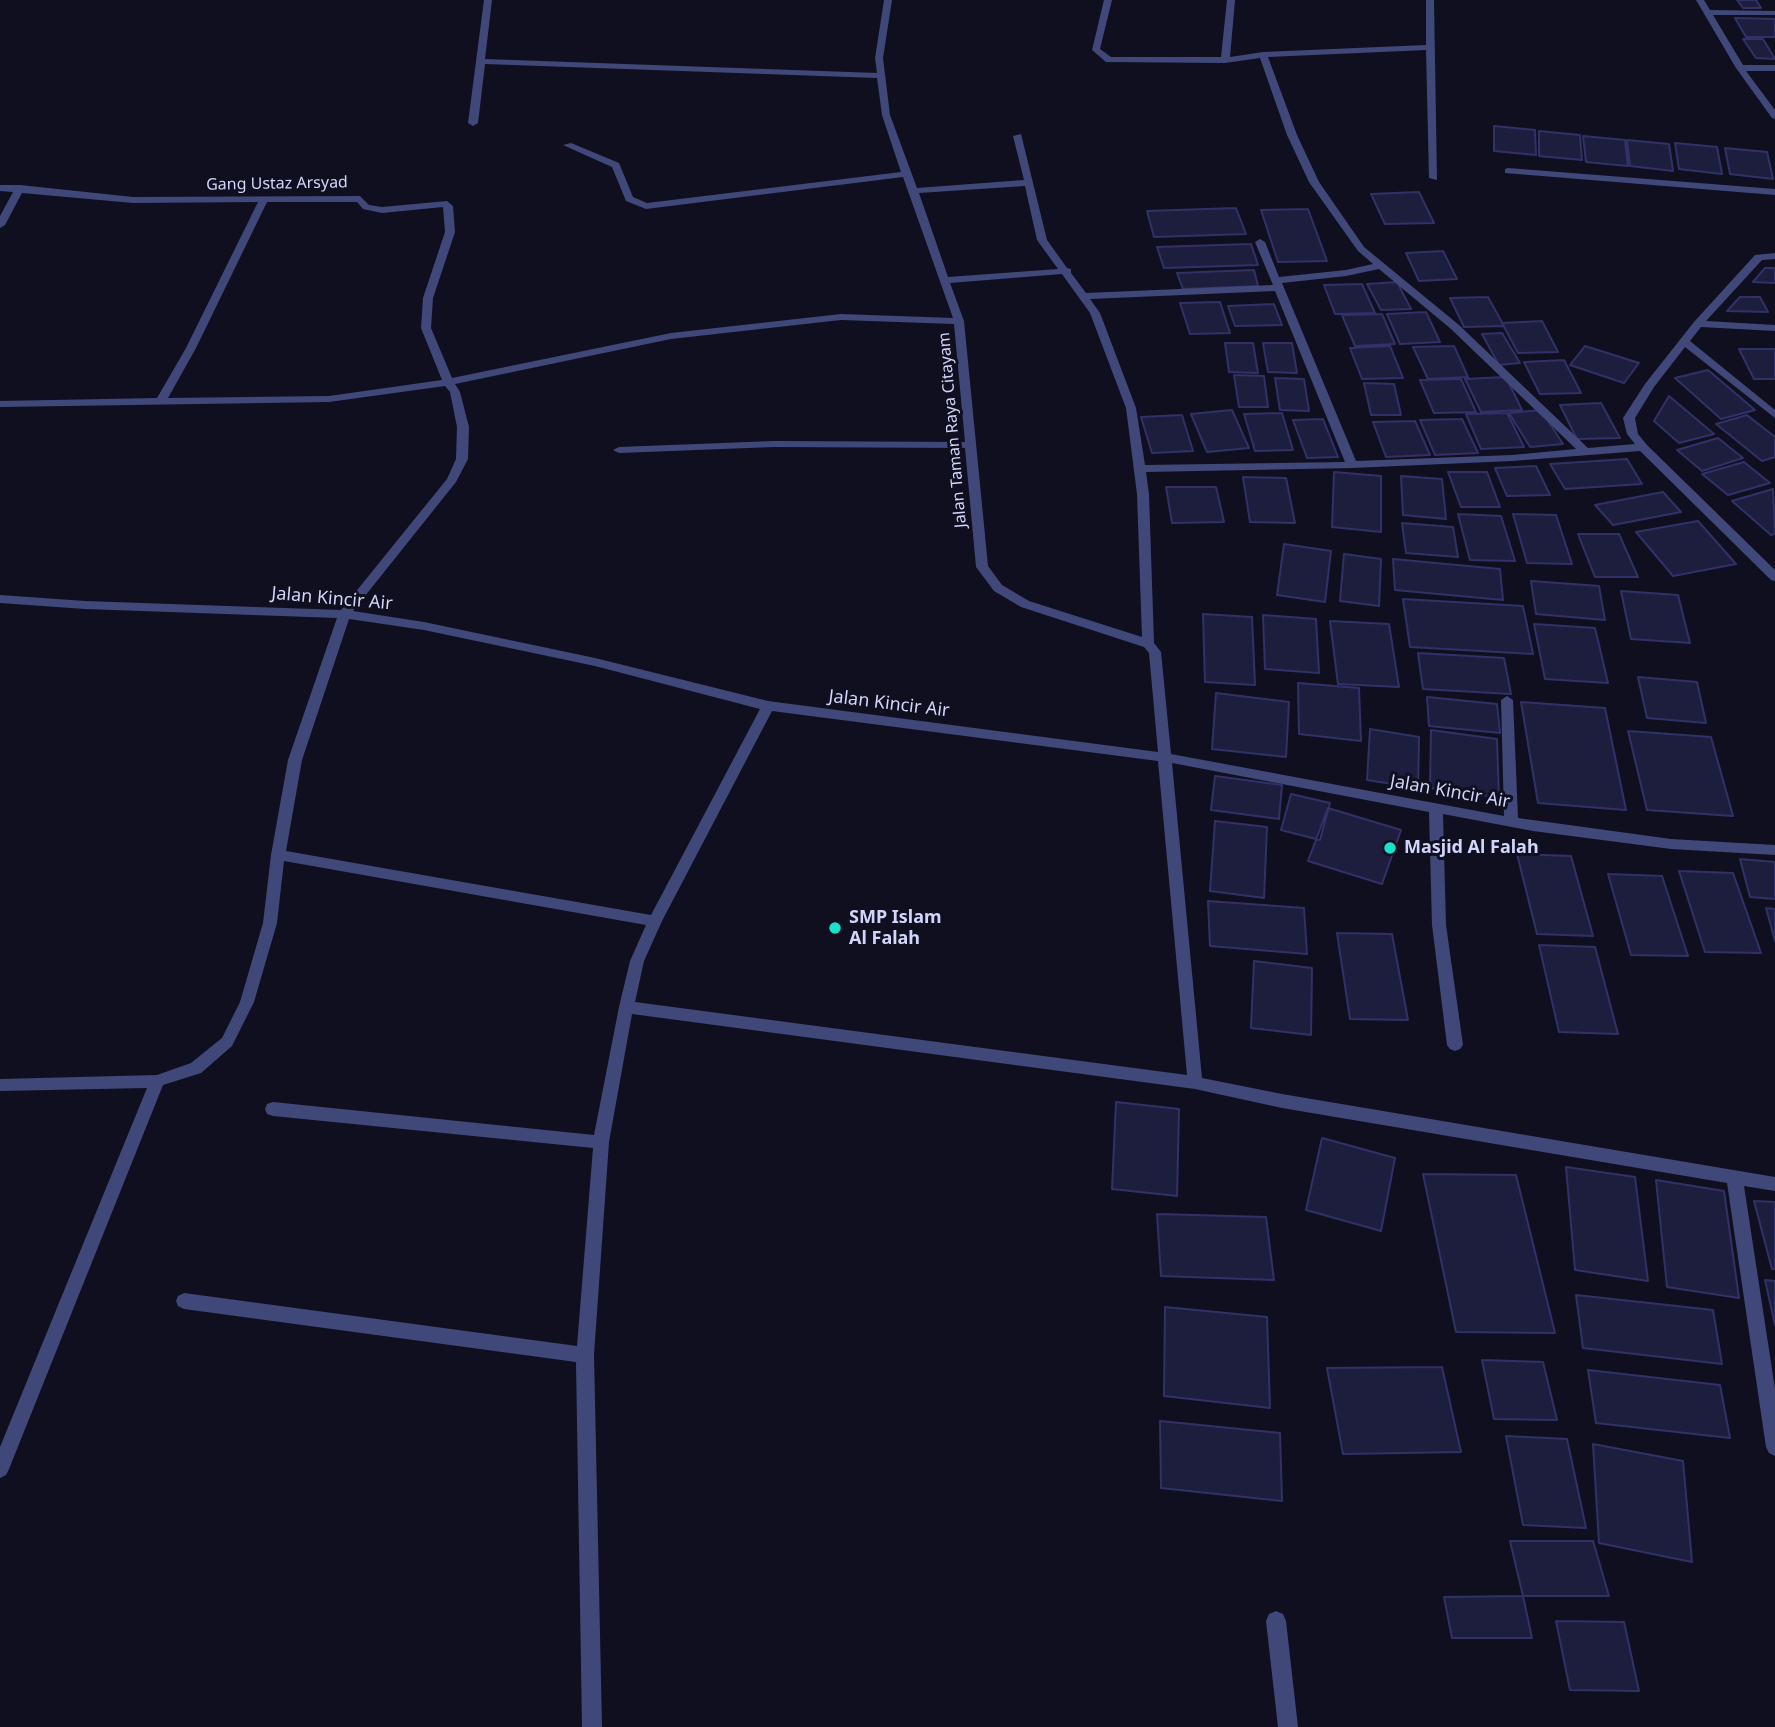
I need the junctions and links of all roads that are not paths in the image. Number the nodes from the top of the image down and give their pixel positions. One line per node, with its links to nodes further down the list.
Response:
1 (488, 0): 12 (street)
2 (888, 0): 15 (street, Jalan Taman Raya Citayam)
3 (1108, 0): 11 (street)
4 (1231, 0): 11 (street)
5 (1430, 0): 9 (street)
6 (1700, 0): 7 (street)
7 (1708, 12): 8 (street); 13 (street)
8 (1775, 13)
9 (1430, 47): 10 (street); 22 (street)
10 (1264, 55): 11 (street); 32 (street)
11 (1225, 60)
12 (480, 61): 15 (street); 17 (street)
13 (1740, 68): 14 (street); 16 (street)
14 (1775, 68)
15 (881, 76): 21 (street, Jalan Taman Raya Citayam)
16 (1775, 116)
17 (473, 123)
18 (1018, 136): 23 (street)
19 (568, 145): 21 (street)
20 (1508, 172): 27 (street)
21 (906, 174): 26 (street, Jalan Taman Raya Citayam)
22 (1434, 177)
23 (1028, 183): 26 (street); 33 (street)
24 (0, 188): 25 (street, Gang Ustaz Arsyad)
25 (20, 188): 28 (street, Gang Ustaz Arsyad); 29 (street)
26 (913, 191): 34 (street, Jalan Taman Raya Citayam)
27 (1775, 192)
28 (263, 201): 41 (street, Gang Ustaz Arsyad); 42 (street)
29 (0, 225)
30 (1260, 242): 35 (street)
31 (1775, 256): 38 (street)
32 (1379, 266): 35 (street); 48 (street)
33 (1067, 271): 34 (street); 36 (street)
34 (945, 279): 37 (street, Jalan Taman Raya Citayam)
35 (1278, 284): 36 (street); 49 (street)
36 (1083, 296): 50 (street)
37 (959, 321): 41 (street); 45 (street, Jalan Taman Raya Citayam)
38 (1698, 324): 39 (street); 40 (street)
39 (1775, 328)
40 (1685, 342): 44 (street); 46 (street)
41 (447, 382): 42 (street); 53 (street)
42 (160, 403): 43 (street)
43 (0, 404)
44 (1775, 415)
45 (970, 445): 47 (street); 54 (street, Jalan Taman Raya Citayam)
46 (1643, 447): 48 (street); 51 (street)
47 (619, 450)
48 (1585, 452): 49 (street)
49 (1352, 465): 50 (street)
50 (1140, 469): 54 (street)
51 (1775, 577)
52 (0, 599): 53 (street, Jalan Kincir Air)
53 (344, 614): 56 (street, Jalan Kincir Air); 61 (street)
54 (1148, 644): 57 (street)
55 (1507, 700): 59 (street)
56 (768, 706): 57 (street, Jalan Kincir Air); 62 (street)
57 (1163, 757): 58 (street, Jalan Kincir Air); 66 (street)
58 (1436, 808): 59 (street, Jalan Kincir Air); 64 (street)
59 (1511, 820): 60 (street, Jalan Kincir Air)
60 (1775, 850)
61 (278, 855): 62 (street); 65 (street)
62 (655, 921): 63 (street)
63 (626, 1007): 66 (street); 69 (street)
64 (1455, 1045)
65 (157, 1081): 67 (street); 75 (street)
66 (1195, 1083): 70 (street)
67 (0, 1085)
68 (272, 1108): 69 (street)
69 (601, 1142): 73 (street)
70 (1734, 1176): 71 (street); 74 (street)
71 (1775, 1184)
72 (184, 1301): 73 (street)
73 (585, 1355): 77 (street)
74 (1775, 1447)
75 (0, 1469)
76 (1276, 1621): 78 (street)
77 (592, 1727)
78 (1288, 1727)

